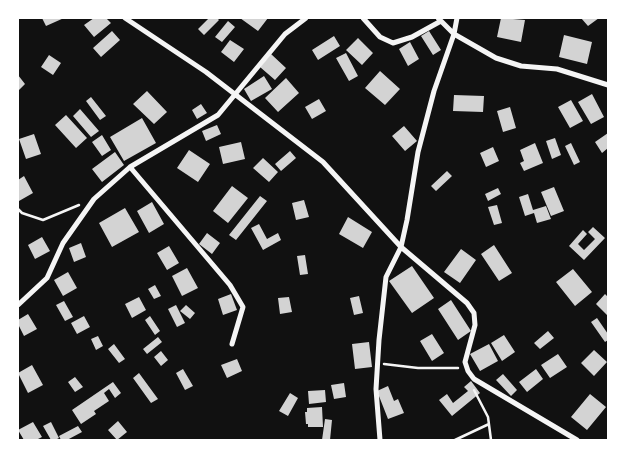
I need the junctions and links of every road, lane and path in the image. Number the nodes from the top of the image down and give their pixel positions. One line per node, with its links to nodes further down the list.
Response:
1 (125, 18): 8 (street)
2 (306, 18): 8 (street)
3 (363, 18): 5 (street)
4 (457, 18): 6 (street)
5 (440, 19): 6 (street)
6 (454, 34): 7 (street); 12 (street)
7 (608, 85)
8 (236, 94): 9 (street); 12 (street)
9 (130, 167): 10 (street); 14 (street)
10 (94, 199): 11 (path); 13 (street)
11 (18, 209)
12 (401, 247): 15 (street); 16 (street)
13 (18, 305)
14 (232, 344)
15 (378, 364): 16 (path); 19 (street)
16 (468, 371): 22 (street)
17 (473, 388): 18 (path)
18 (489, 424): 20 (path); 21 (path)
19 (380, 440)
20 (455, 440)
21 (491, 440)
22 (577, 440)

